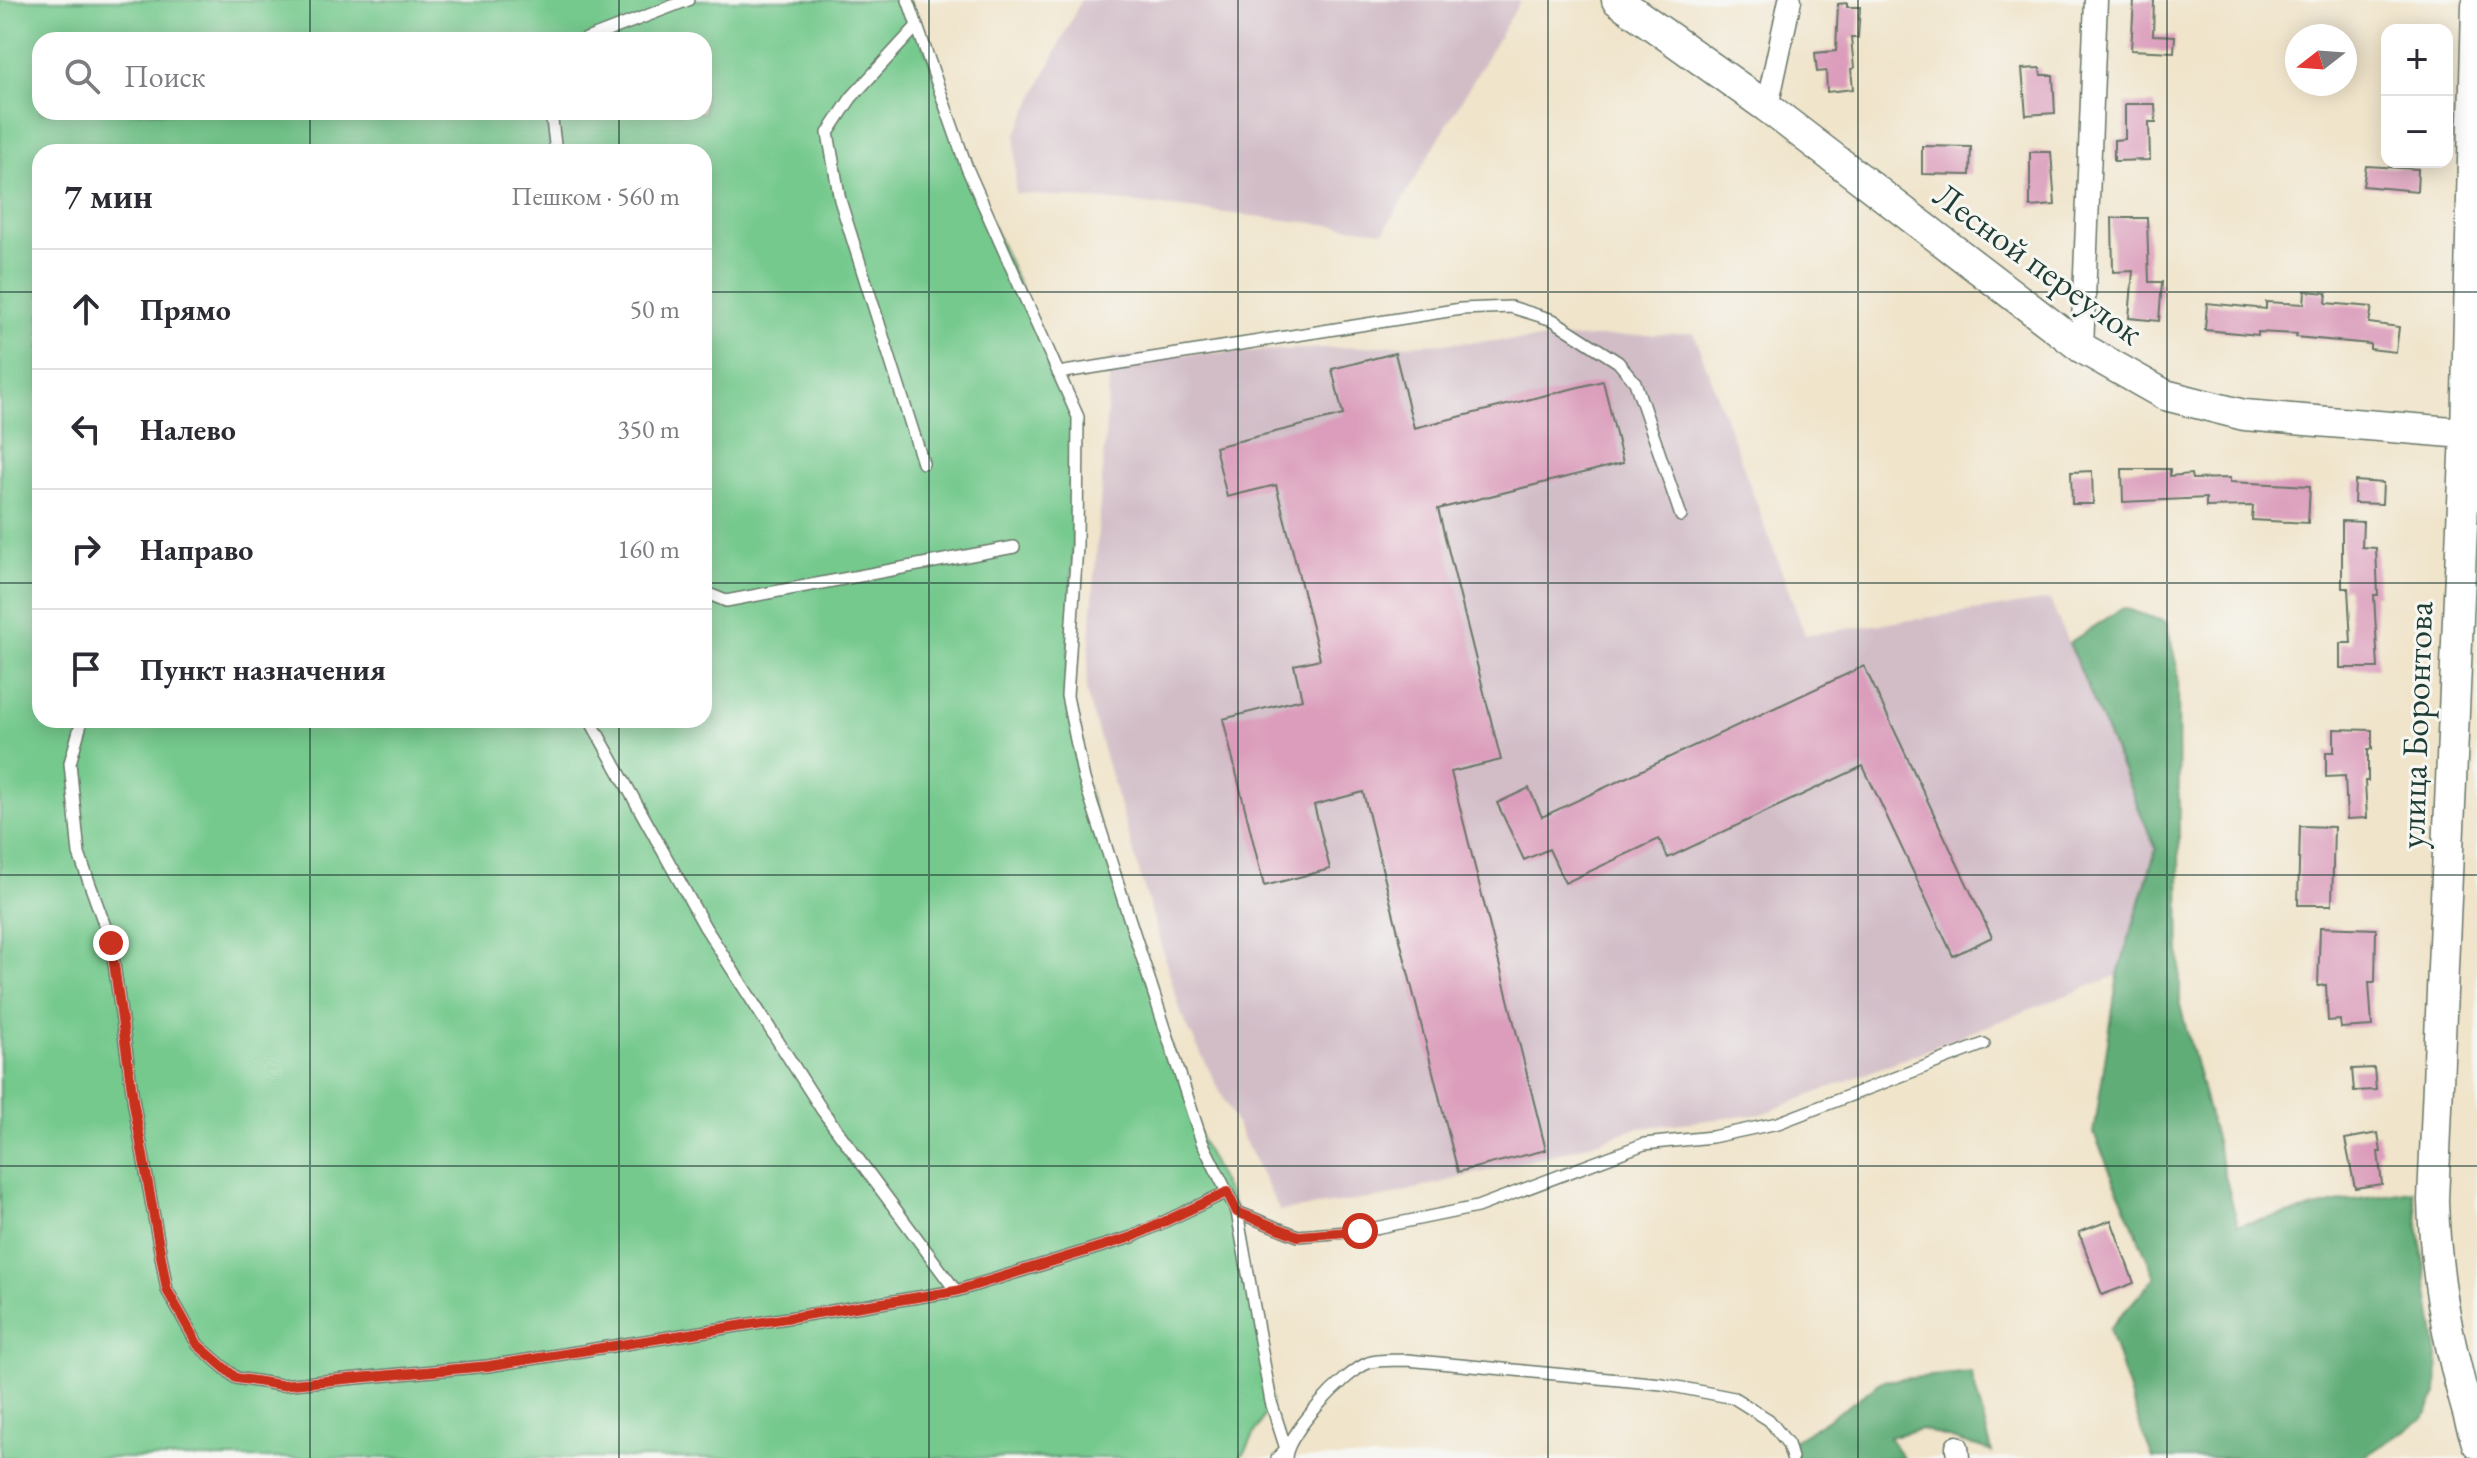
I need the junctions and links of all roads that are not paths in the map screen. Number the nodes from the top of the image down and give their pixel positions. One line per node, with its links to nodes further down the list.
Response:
1 (688, 0): 8 (lane)
2 (908, 0): 7 (lane)
3 (1617, 0): 9 (street, Лесной переулок)
4 (1790, 0): 9 (street)
5 (2096, 0): 12 (street)
6 (2477, 5): 14 (street, улица Боронтова)
7 (917, 26): 13 (lane); 15 (lane)
8 (605, 32)
9 (1767, 107): 12 (street, Лесной переулок)
10 (552, 120): 11 (lane)
11 (555, 144)
12 (2082, 348): 14 (street, Лесной переулок)
13 (1058, 373): 16 (lane); 22 (lane)
14 (2471, 433): 25 (street, улица Боронтова)
15 (923, 463)
16 (1681, 516)
17 (1014, 547): 18 (lane)
18 (712, 595)
19 (80, 728): 24 (lane)
20 (594, 728): 24 (lane)
21 (1984, 1044): 23 (lane)
22 (1227, 1192): 23 (lane); 24 (lane)
23 (1237, 1212): 26 (lane)
24 (956, 1291)
25 (2477, 1443)
26 (1286, 1453): 27 (lane); 28 (lane)
27 (1277, 1458)
28 (1792, 1458)

